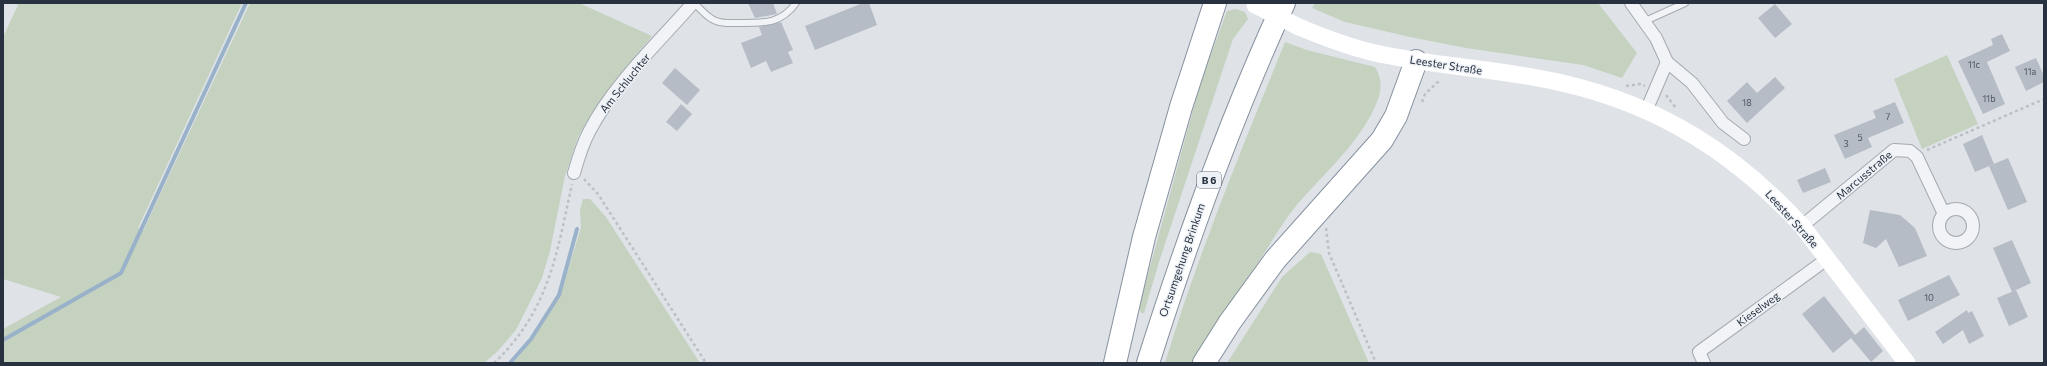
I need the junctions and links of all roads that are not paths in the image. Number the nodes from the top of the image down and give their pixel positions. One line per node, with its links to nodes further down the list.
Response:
1 (694, 3): 2 (lane); 13 (street, Am Schluchter)
2 (796, 3)
3 (1215, 3): 17 (highway)
4 (1284, 3): 18 (highway, Ortsumgehung Brinkum / B 6)
5 (1631, 3): 8 (street)
6 (1685, 3): 8 (lane)
7 (1253, 4): 9 (street, Leester Straße, bridge)
8 (1643, 22): 10 (street)
9 (1416, 61): 11 (street, Leester Straße); 19 (highway)
10 (1667, 62): 11 (street); 12 (street)
11 (1646, 111): 15 (street, Leester Straße)
12 (1744, 139)
13 (574, 173)
14 (1944, 214): 15 (street, Marcusstraße)
15 (1802, 226): 16 (street, Leester Straße)
16 (1827, 259): 20 (street, Kieselweg); 21 (street, Leester Straße)
17 (1115, 363)
18 (1148, 363)
19 (1204, 363)
20 (1704, 363)
21 (1907, 363)

